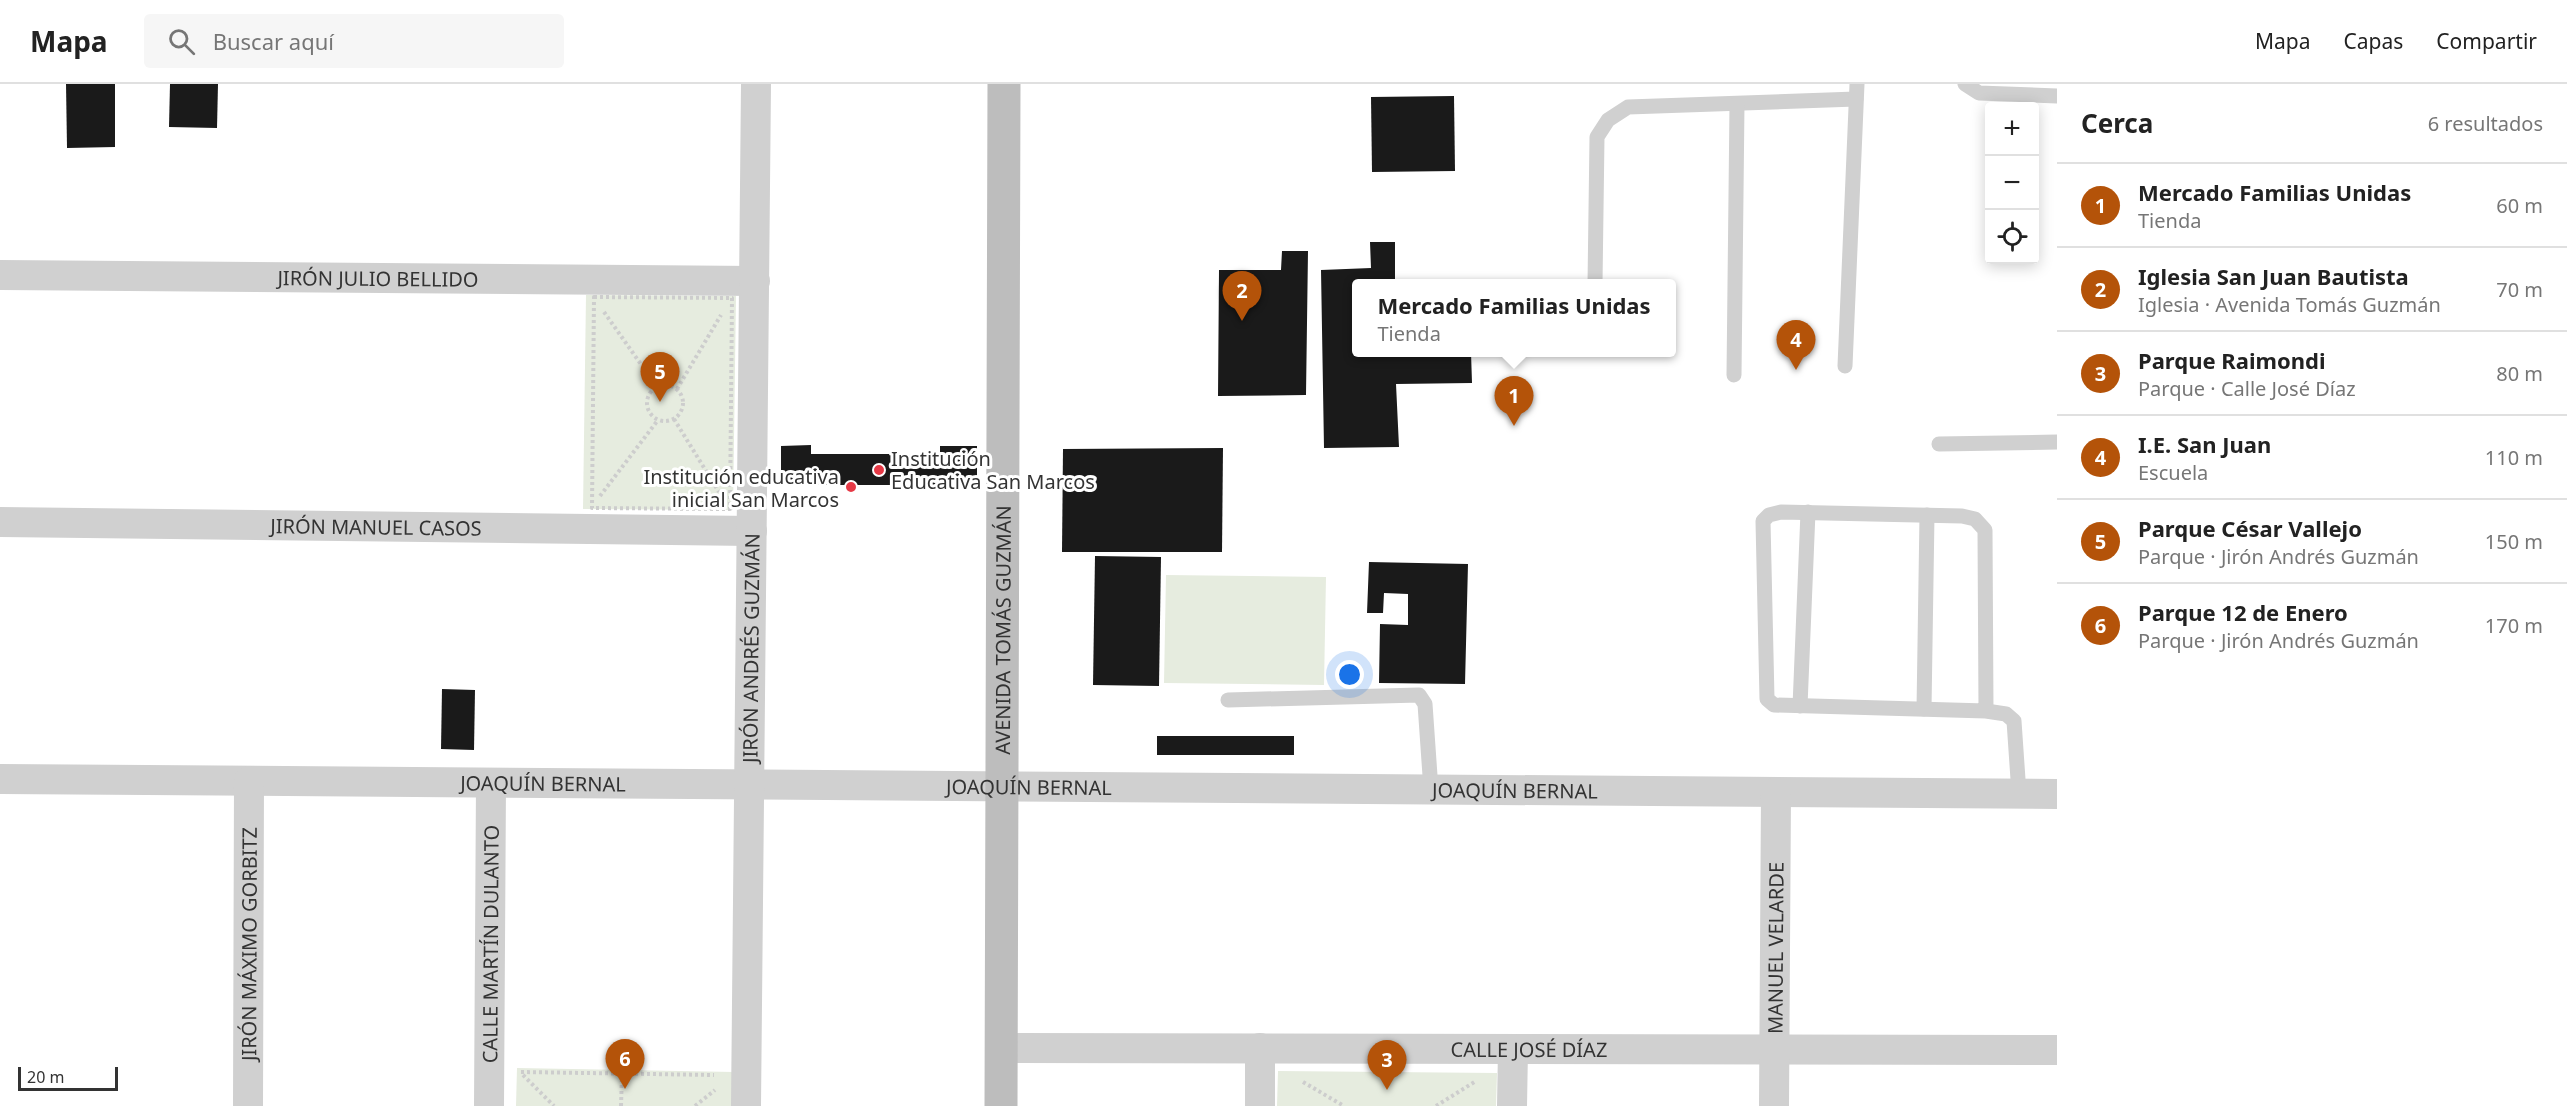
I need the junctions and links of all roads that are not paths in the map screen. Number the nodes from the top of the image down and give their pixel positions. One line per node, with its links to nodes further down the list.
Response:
1 (756, 84): 9 (street, JIRÓN ANDRÉS GUZMÁN)
2 (1004, 84): 26 (street, AVENIDA TOMÁS GUZMÁN)
3 (1965, 84): 5 (lane)
4 (1856, 91): 6 (lane); 10 (lane)
5 (2057, 96)
6 (1737, 104): 8 (lane); 11 (lane)
7 (0, 275): 9 (street, JIRÓN JULIO BELLIDO)
8 (1595, 279)
9 (743, 290): 17 (street, JIRÓN ANDRÉS GUZMÁN)
10 (1845, 366)
11 (1734, 375)
12 (2057, 442): 13 (lane)
13 (1939, 444)
14 (1808, 512): 15 (lane); 19 (lane); 19 (lane)
15 (1927, 515): 20 (lane); 21 (lane)
16 (0, 522): 17 (street, JIRÓN MANUEL CASOS)
17 (752, 531): 25 (street, JIRÓN ANDRÉS GUZMÁN)
18 (1228, 700): 27 (lane)
19 (1800, 706): 20 (lane)
20 (1924, 709): 21 (lane)
21 (1986, 711): 29 (lane)
22 (0, 779): 23 (street, JOAQUÍN BERNAL)
23 (249, 781): 24 (street, JOAQUÍN BERNAL); 36 (street, JIRÓN MÁXIMO GORBITZ)
24 (491, 783): 25 (street, JOAQUÍN BERNAL); 37 (street, CALLE MARTÍN DULANTO)
25 (749, 785): 26 (street, JOAQUÍN BERNAL); 38 (street, JIRÓN ANDRÉS GUZMÁN)
26 (1004, 787): 27 (street, JOAQUÍN BERNAL); 31 (street, AVENIDA TOMÁS GUZMÁN)
27 (1431, 790): 28 (street, JOAQUÍN BERNAL)
28 (1776, 792): 29 (street, JOAQUÍN BERNAL); 34 (street, MANUEL VELARDE)
29 (2019, 794): 30 (street, JOAQUÍN BERNAL)
30 (2057, 794)
31 (1002, 1048): 32 (street, CALLE JOSÉ DÍAZ); 39 (street, AVENIDA TOMÁS GUZMÁN)
32 (1260, 1048): 33 (street, CALLE JOSÉ DÍAZ); 40 (street)
33 (1513, 1049): 34 (street, CALLE JOSÉ DÍAZ); 41 (street)
34 (1774, 1049): 35 (street, CALLE JOSÉ DÍAZ); 42 (street, MANUEL VELARDE)
35 (2057, 1050)
36 (248, 1106)
37 (489, 1106)
38 (746, 1106)
39 (1001, 1106)
40 (1260, 1106)
41 (1512, 1106)
42 (1774, 1106)

